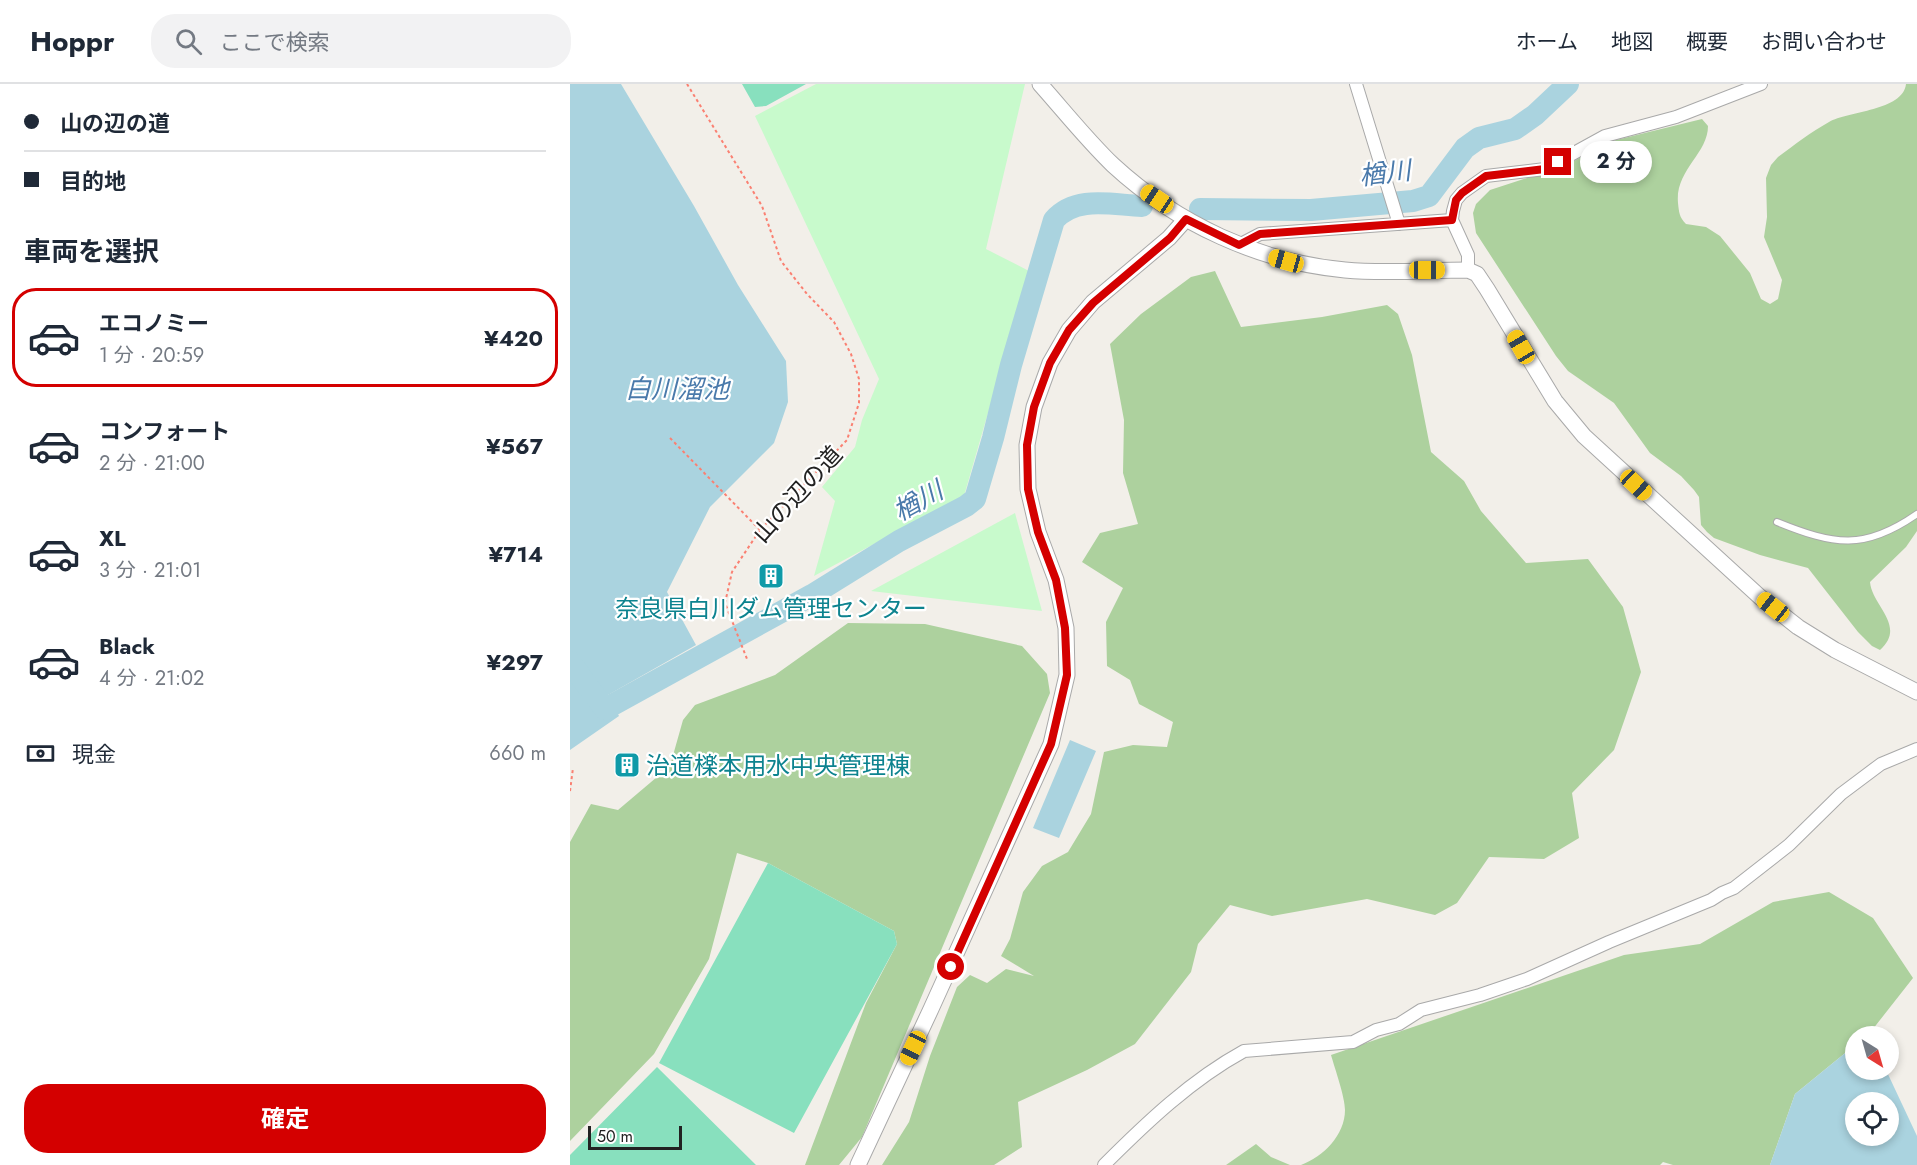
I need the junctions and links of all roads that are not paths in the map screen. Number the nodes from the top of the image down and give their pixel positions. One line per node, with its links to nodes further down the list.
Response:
1 (1040, 84): 4 (street)
2 (1356, 84): 6 (street)
3 (1761, 84): 5 (street)
4 (1186, 219): 7 (street); 13 (street)
5 (1452, 220): 6 (street); 8 (street)
6 (1399, 224): 7 (street)
7 (1239, 245): 8 (street)
8 (1468, 270): 11 (street)
9 (1917, 514): 10 (lane)
10 (1777, 522)
11 (1917, 692)
12 (1917, 749): 14 (street)
13 (858, 1165)
14 (1104, 1165)

